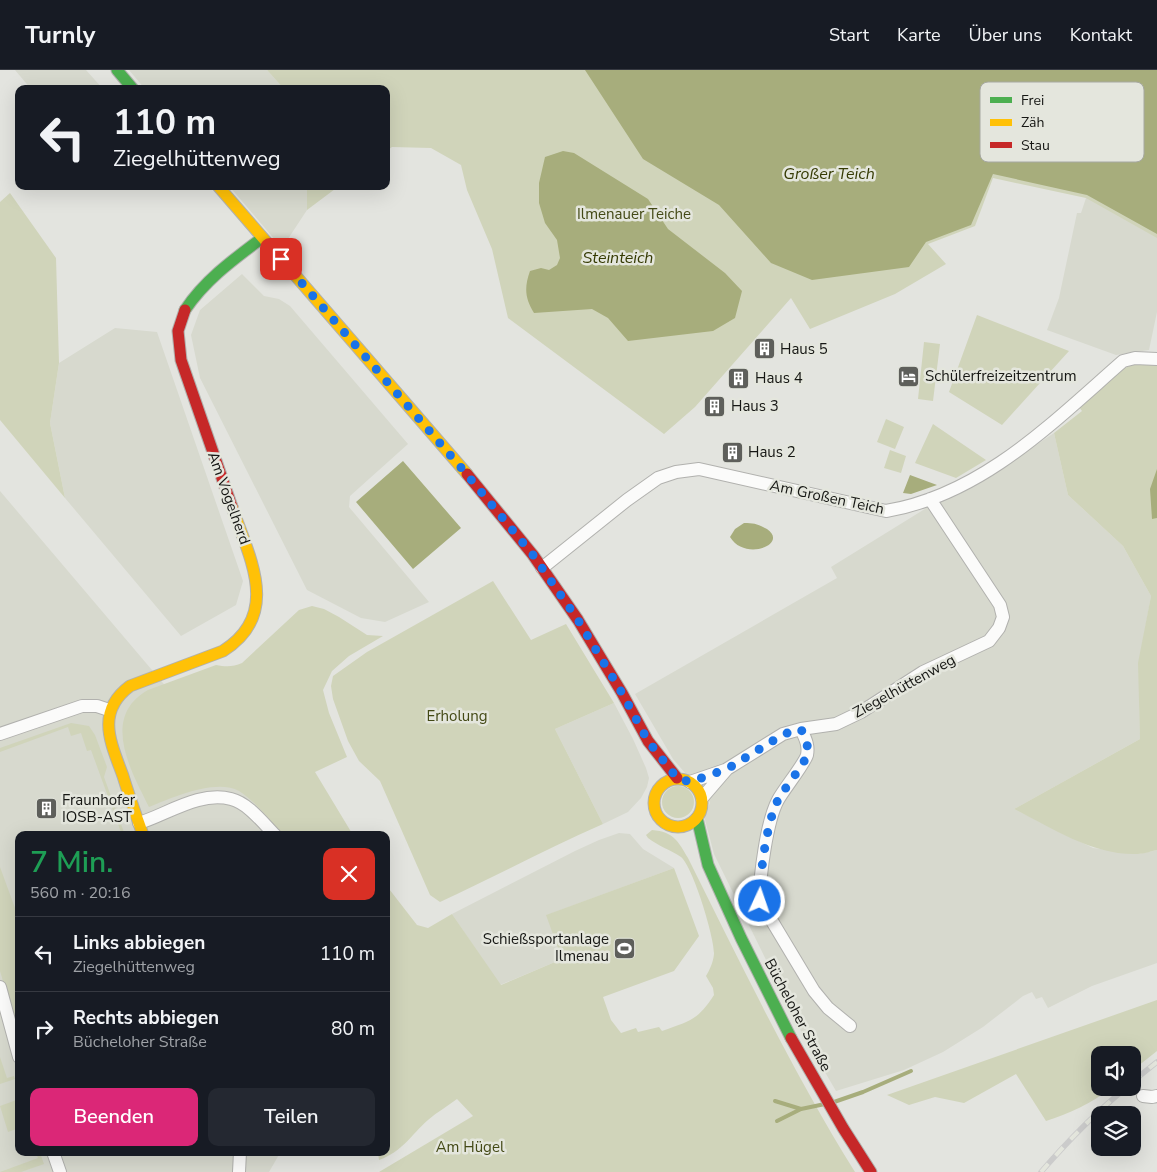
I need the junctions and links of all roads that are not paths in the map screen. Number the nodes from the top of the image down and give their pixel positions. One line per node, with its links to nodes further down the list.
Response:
1 (117, 70): 2 (main road)
2 (130, 85)
3 (221, 190): 4 (main road, Bücheloher Straße)
4 (262, 238): 7 (main road, Bücheloher Straße); 8 (main road, Am Vogelherd)
5 (1157, 359): 6 (street, Am Großen Teich)
6 (930, 499): 7 (street, Am Großen Teich); 9 (street, Ziegelhüttenweg)
7 (542, 568): 11 (main road, Bücheloher Straße)
8 (109, 710): 10 (street); 18 (main road)
9 (801, 729): 12 (street, Ziegelhüttenweg); 23 (street)
10 (0, 734)
11 (648, 741): 13 (main road, Bücheloher Straße); 14 (main road, Bücheloher Straße)
12 (727, 769): 15 (street, Ziegelhüttenweg); 16 (street, Ziegelhüttenweg)
13 (656, 778): 14 (main road); 20 (main road, Bücheloher Straße)
14 (677, 778): 15 (main road)
15 (690, 782): 16 (main road)
16 (702, 798): 17 (main road, Bücheloher Straße)
17 (697, 818): 20 (main road); 21 (main road, Bücheloher Straße)
18 (141, 829): 19 (street)
19 (271, 831)
20 (685, 835): 21 (main road, Bücheloher Straße)
21 (708, 866): 31 (main road, Bücheloher Straße)
22 (0, 987): 24 (street)
23 (850, 1026)
24 (15, 1042)
25 (1143, 1096): 26 (street)
26 (1157, 1096)
27 (54, 1156): 29 (street)
28 (240, 1156): 30 (street)
29 (60, 1172)
30 (239, 1172)
31 (871, 1172)

